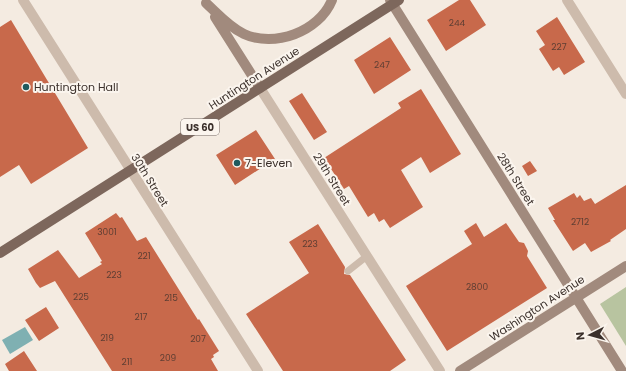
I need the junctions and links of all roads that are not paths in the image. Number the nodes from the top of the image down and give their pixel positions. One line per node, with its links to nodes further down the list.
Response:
1 (24, 0): 8 (street, 30th Street)
2 (332, 0): 4 (street)
3 (567, 0): 7 (street)
4 (205, 1): 6 (street, 29th Street)
5 (394, 1): 6 (main road, Huntington Avenue / US 60); 13 (street, 28th Street)
6 (260, 88): 8 (main road, Huntington Avenue / US 60); 10 (street, 29th Street)
7 (626, 94)
8 (131, 171): 9 (main road, Huntington Avenue / US 60); 14 (street, 30th Street)
9 (0, 253)
10 (367, 256): 12 (lane); 15 (street, 29th Street)
11 (626, 266): 13 (street, Washington Avenue)
12 (348, 271)
13 (576, 297): 16 (street, Washington Avenue); 17 (street, 28th Street)
14 (258, 371)
15 (440, 371)
16 (460, 371)
17 (622, 371)

